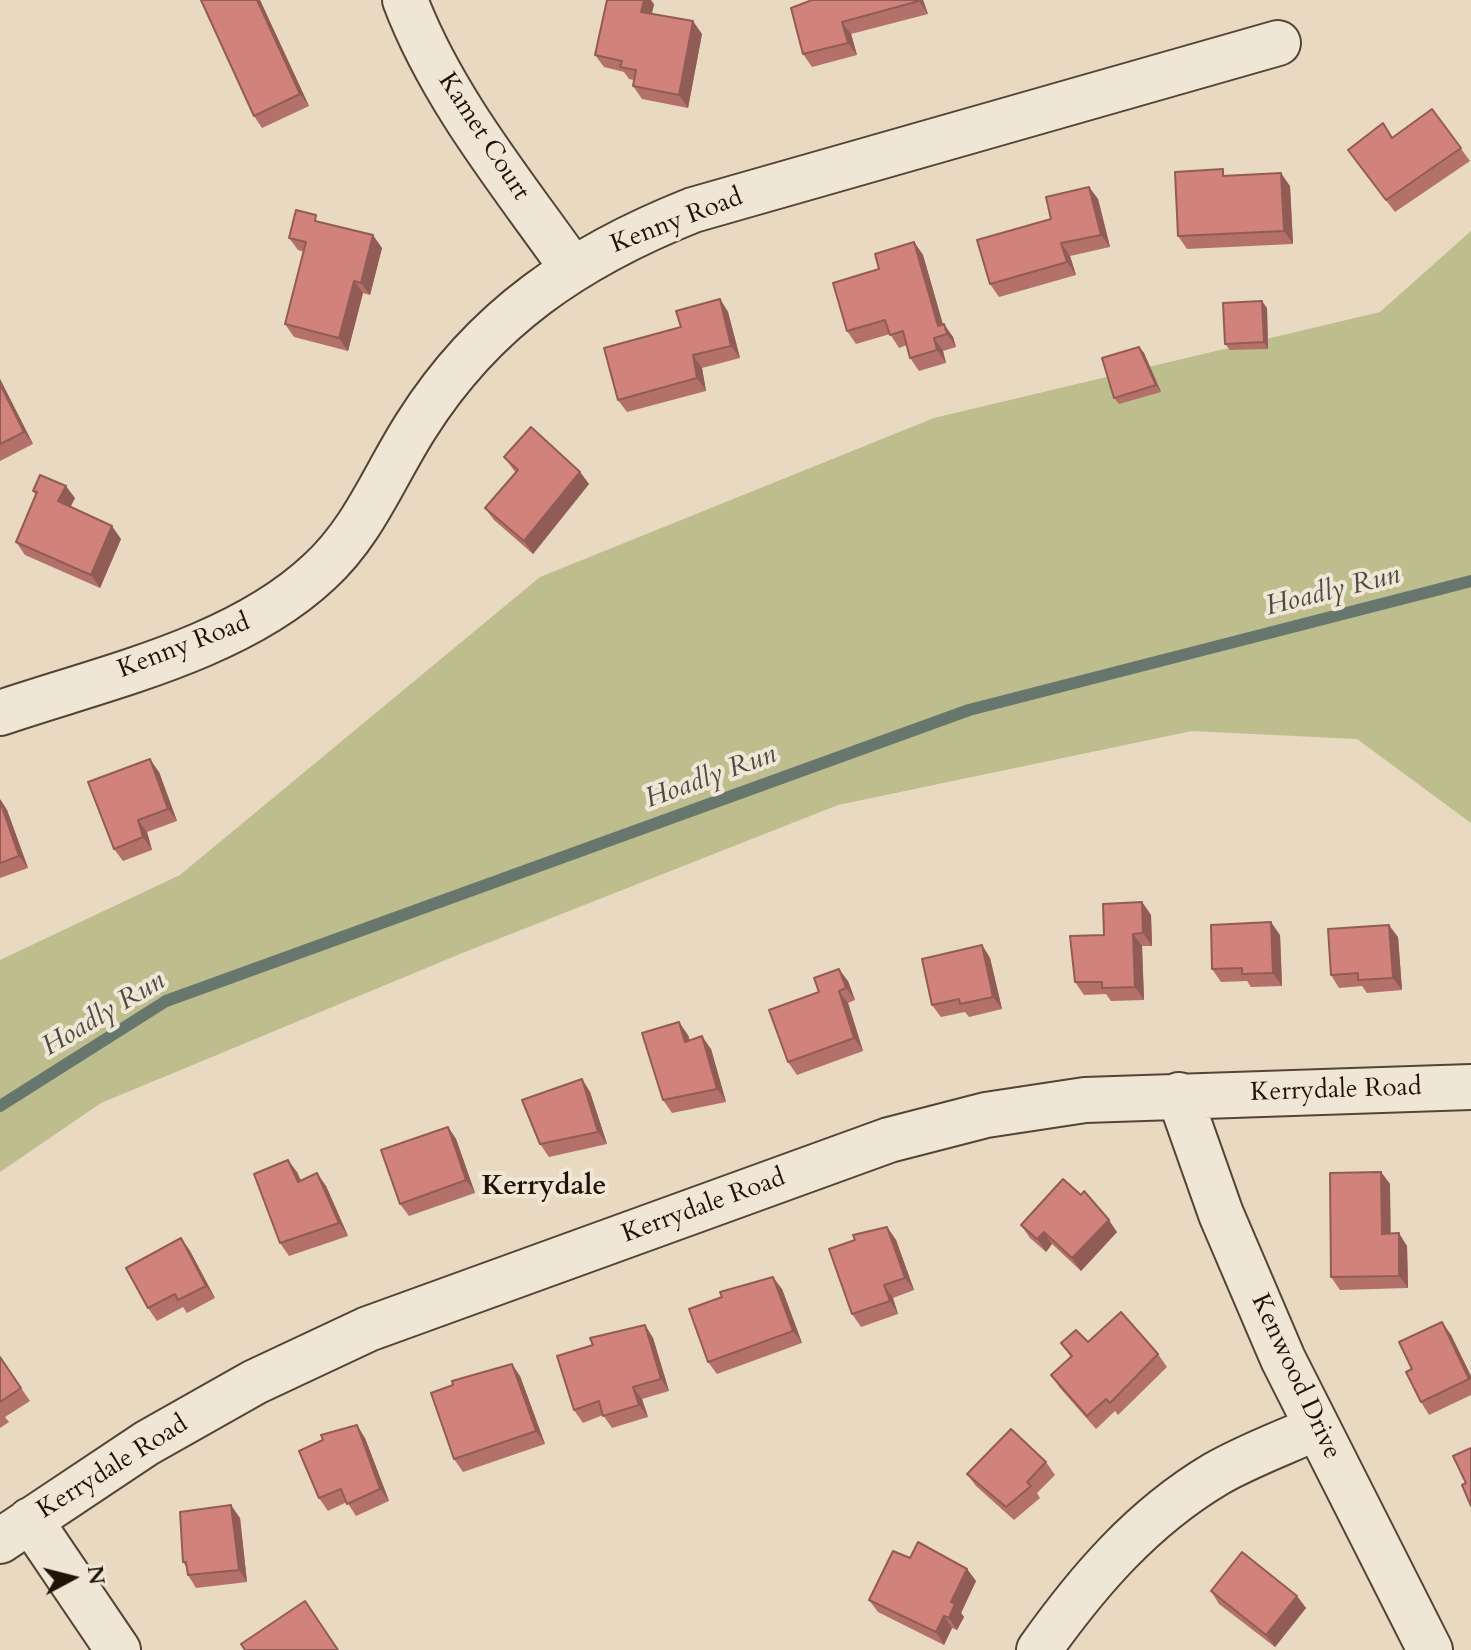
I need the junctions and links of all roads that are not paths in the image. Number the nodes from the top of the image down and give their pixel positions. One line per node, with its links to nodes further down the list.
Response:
1 (405, 0): 3 (street, Kamet Court)
2 (1278, 43): 3 (street, Kenny Road)
3 (572, 268): 4 (street, Kenny Road)
4 (0, 713)
5 (1471, 1087): 6 (street, Kerrydale Road)
6 (1179, 1095): 7 (street, Kenwood Drive); 8 (street, Kerrydale Road)
7 (1316, 1428): 10 (street); 11 (street, Kenwood Drive)
8 (15, 1531): 9 (street)
9 (118, 1650)
10 (1039, 1650)
11 (1430, 1650)

